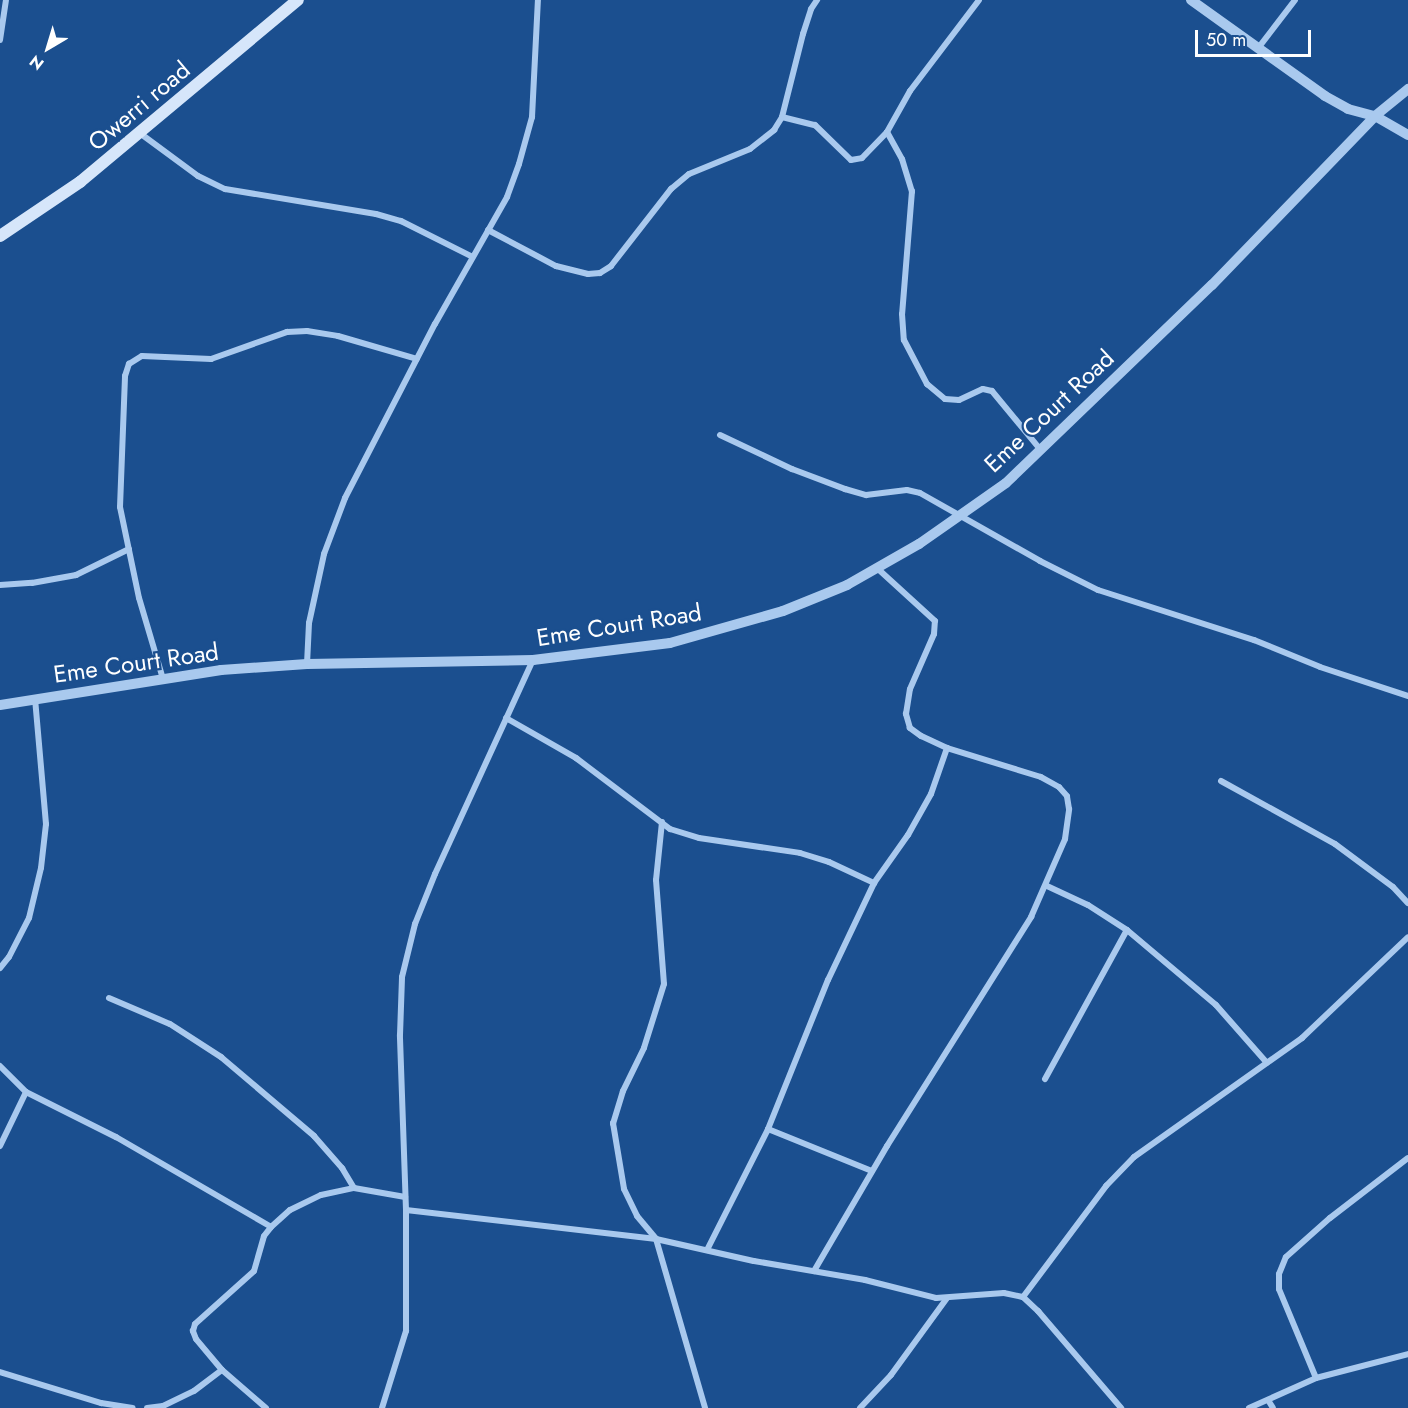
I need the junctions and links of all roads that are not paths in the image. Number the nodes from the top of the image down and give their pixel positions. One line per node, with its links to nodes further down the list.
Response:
1 (6, 0): 8 (street)
2 (298, 0): 14 (main road, Owerri road)
3 (538, 0): 16 (street)
4 (817, 0): 12 (street)
5 (979, 0): 13 (street)
6 (1191, 0): 9 (street)
7 (1295, 0): 9 (street)
8 (0, 40)
9 (1259, 47): 11 (street)
10 (1408, 89): 11 (street, Eme Court Road)
11 (1375, 116): 15 (street); 21 (street, Eme Court Road)
12 (782, 117): 13 (street); 16 (street)
13 (887, 132): 21 (street)
14 (141, 134): 17 (main road, Owerri road); 18 (street)
15 (1408, 135)
16 (488, 230): 18 (street)
17 (0, 236)
18 (473, 256): 19 (street)
19 (417, 359): 23 (street); 27 (street)
20 (720, 435): 22 (street)
21 (1040, 449): 22 (street, Eme Court Road)
22 (961, 516): 24 (street, Eme Court Road); 29 (street)
23 (129, 549): 25 (street); 28 (street)
24 (877, 568): 26 (street, Eme Court Road); 33 (street)
25 (0, 585)
26 (533, 660): 27 (street, Eme Court Road); 32 (street)
27 (307, 664): 28 (street, Eme Court Road)
28 (163, 678): 30 (street, Eme Court Road)
29 (1408, 696)
30 (35, 699): 31 (street, Eme Court Road); 41 (street)
31 (0, 705)
32 (506, 718): 35 (street); 52 (street)
33 (947, 748): 36 (street); 37 (street)
34 (1221, 781): 38 (street)
35 (662, 822): 36 (street); 55 (street)
36 (874, 883): 47 (street)
37 (1047, 886): 39 (street); 50 (street)
38 (1408, 903)
39 (1127, 930): 43 (street); 45 (street)
40 (1408, 937): 43 (street)
41 (0, 968)
42 (109, 998): 51 (street)
43 (1267, 1063): 58 (street)
44 (0, 1066): 46 (street)
45 (1045, 1079)
46 (26, 1092): 48 (street); 54 (street)
47 (768, 1129): 50 (street); 56 (street)
48 (0, 1146)
49 (1408, 1158): 63 (street)
50 (872, 1170): 57 (street)
51 (354, 1188): 52 (street); 54 (street)
52 (405, 1197): 53 (street)
53 (406, 1210): 55 (street); 68 (street)
54 (271, 1227): 61 (street)
55 (656, 1239): 56 (street); 69 (street)
56 (707, 1250): 57 (street)
57 (813, 1271): 59 (street)
58 (1023, 1297): 59 (street); 71 (street)
59 (947, 1298): 70 (street)
60 (1408, 1354): 63 (street)
61 (222, 1370): 66 (street); 67 (street)
62 (0, 1372): 65 (street)
63 (1316, 1378): 64 (street)
64 (1268, 1400): 72 (street); 73 (street)
65 (133, 1408)
66 (147, 1408)
67 (266, 1408)
68 (382, 1408)
69 (705, 1408)
70 (860, 1408)
71 (1121, 1408)
72 (1249, 1408)
73 (1273, 1408)

